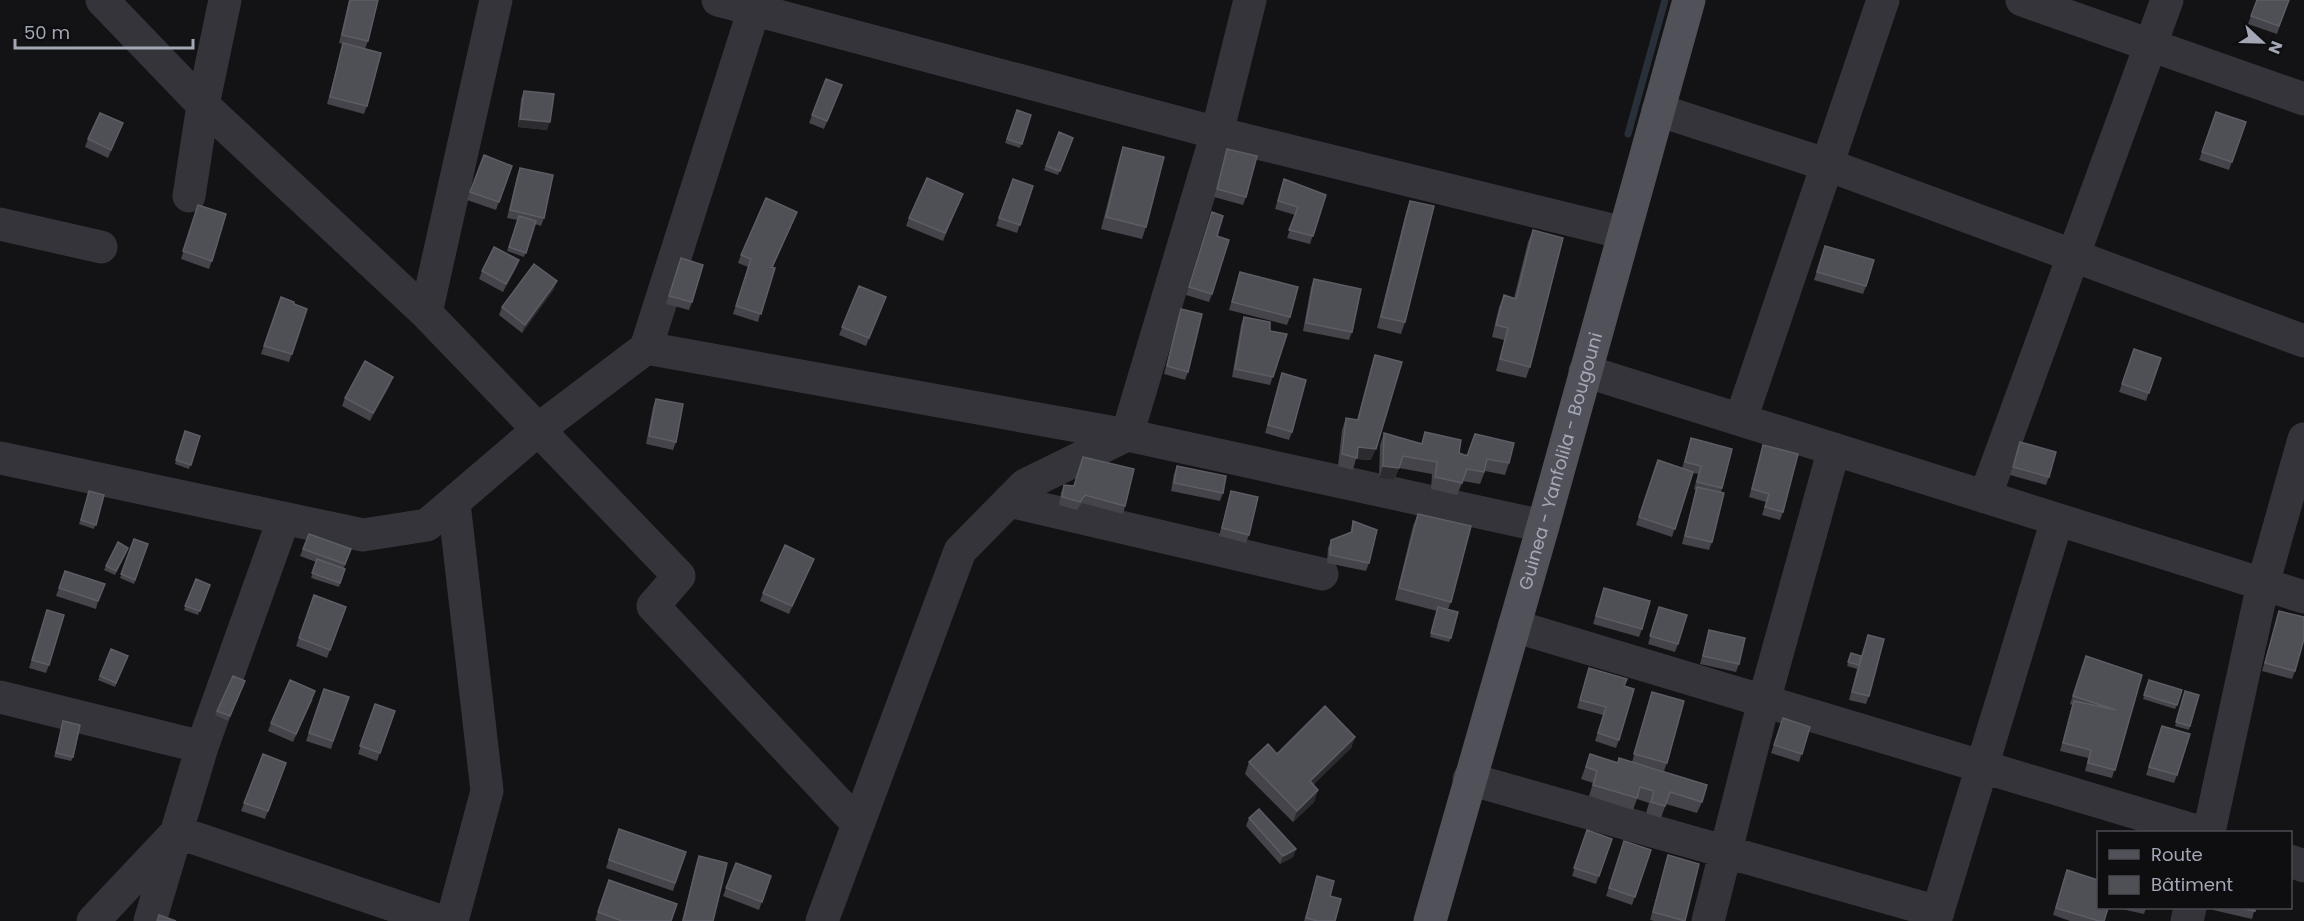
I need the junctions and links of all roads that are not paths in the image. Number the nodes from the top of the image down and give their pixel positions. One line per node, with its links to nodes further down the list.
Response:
1 (102, 0): 13 (street)
2 (225, 0): 13 (street)
3 (496, 0): 22 (street)
4 (718, 0): 10 (street)
5 (1250, 0): 15 (street)
6 (1689, 0): 14 (main road, Guinea - Yanfolila - Bougouni)
7 (1883, 0): 16 (street)
8 (2022, 0): 11 (street)
9 (2167, 0): 11 (street)
10 (756, 5): 15 (street); 24 (street)
11 (2150, 45): 12 (street); 21 (street)
12 (2304, 99)
13 (203, 105): 17 (street); 22 (street)
14 (1658, 110): 16 (street); 19 (main road, Guinea - Yanfolila - Bougouni)
15 (1217, 133): 19 (street); 28 (street)
16 (1828, 165): 21 (street); 26 (street)
17 (189, 196)
18 (0, 224): 20 (street)
19 (1624, 233): 25 (main road, Guinea - Yanfolila - Bougouni)
20 (101, 247)
21 (2073, 256): 23 (street); 32 (street)
22 (426, 313): 27 (street)
23 (2304, 341)
24 (646, 348): 27 (street); 28 (street)
25 (1585, 371): 26 (street); 37 (main road, Guinea - Yanfolila - Bougouni)
26 (1742, 419): 30 (street)
27 (539, 429): 34 (street); 47 (street)
28 (1127, 435): 33 (street); 37 (street)
29 (2304, 439): 39 (street)
30 (1834, 449): 32 (street); 43 (street)
31 (0, 458): 35 (street)
32 (1984, 497): 36 (street)
33 (1008, 501): 38 (street); 47 (street)
34 (454, 503): 35 (street); 56 (street)
35 (284, 518): 44 (street)
36 (2057, 520): 39 (street); 45 (street)
37 (1543, 526): 41 (main road, Guinea - Yanfolila - Bougouni)
38 (1322, 574)
39 (2263, 584): 40 (street); 49 (street)
40 (2304, 597)
41 (1514, 626): 43 (street); 46 (main road, Guinea - Yanfolila - Bougouni)
42 (0, 697): 44 (street)
43 (1764, 700): 45 (street); 51 (street)
44 (202, 747): 50 (street)
45 (1982, 768): 48 (street); 52 (street)
46 (1469, 779): 51 (street); 58 (main road, Guinea - Yanfolila - Bougouni)
47 (858, 824): 57 (street)
48 (2197, 831)
49 (2209, 831)
50 (177, 832): 53 (street); 54 (street); 55 (street)
51 (1724, 851): 52 (street); 59 (street)
52 (1936, 916)
53 (93, 921)
54 (150, 921)
55 (440, 921)
56 (452, 921)
57 (822, 921)
58 (1430, 921)
59 (1708, 921)

